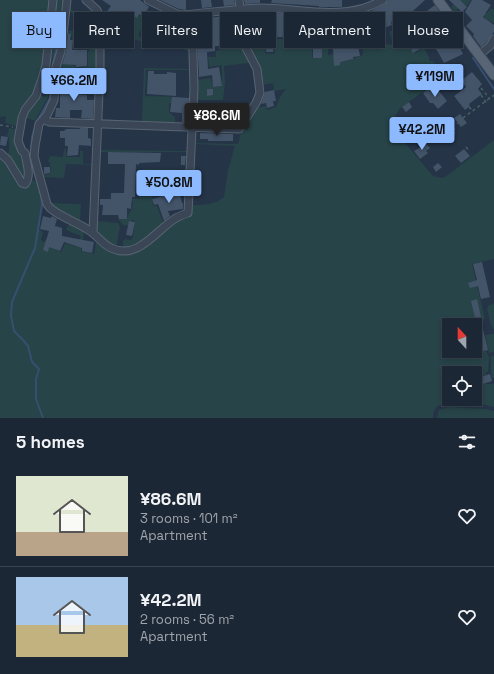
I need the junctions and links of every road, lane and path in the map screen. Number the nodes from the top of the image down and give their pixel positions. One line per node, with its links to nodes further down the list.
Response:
1 (53, 0): 30 (street)
2 (67, 0): 24 (street)
3 (86, 0): 26 (street)
4 (148, 0): 9 (street)
5 (239, 0): 8 (street)
6 (384, 0): 8 (street)
7 (438, 0): 13 (main road)
8 (240, 9): 10 (street); 28 (street)
9 (173, 12)
10 (212, 12)
11 (494, 39): 13 (street)
12 (193, 48): 28 (street)
13 (479, 55): 14 (main road)
14 (494, 76)
15 (481, 88): 18 (path)
16 (481, 95): 19 (path)
17 (494, 96): 18 (path)
18 (490, 99): 19 (path)
19 (486, 102): 20 (path); 22 (path)
20 (488, 105)
21 (469, 107): 22 (path)
22 (473, 111): 23 (path)
23 (463, 118)
24 (44, 119): 26 (street); 34 (street)
25 (458, 123): 29 (path)
26 (97, 124): 28 (street); 37 (street)
27 (0, 125): 30 (path)
28 (192, 127): 37 (street)
29 (452, 127): 31 (path); 31 (path)
30 (21, 129): 34 (street)
31 (442, 135): 32 (path)
32 (432, 143)
33 (466, 147): 35 (path)
34 (30, 152): 36 (street); 37 (street)
35 (469, 152)
36 (0, 153)
37 (93, 232)

